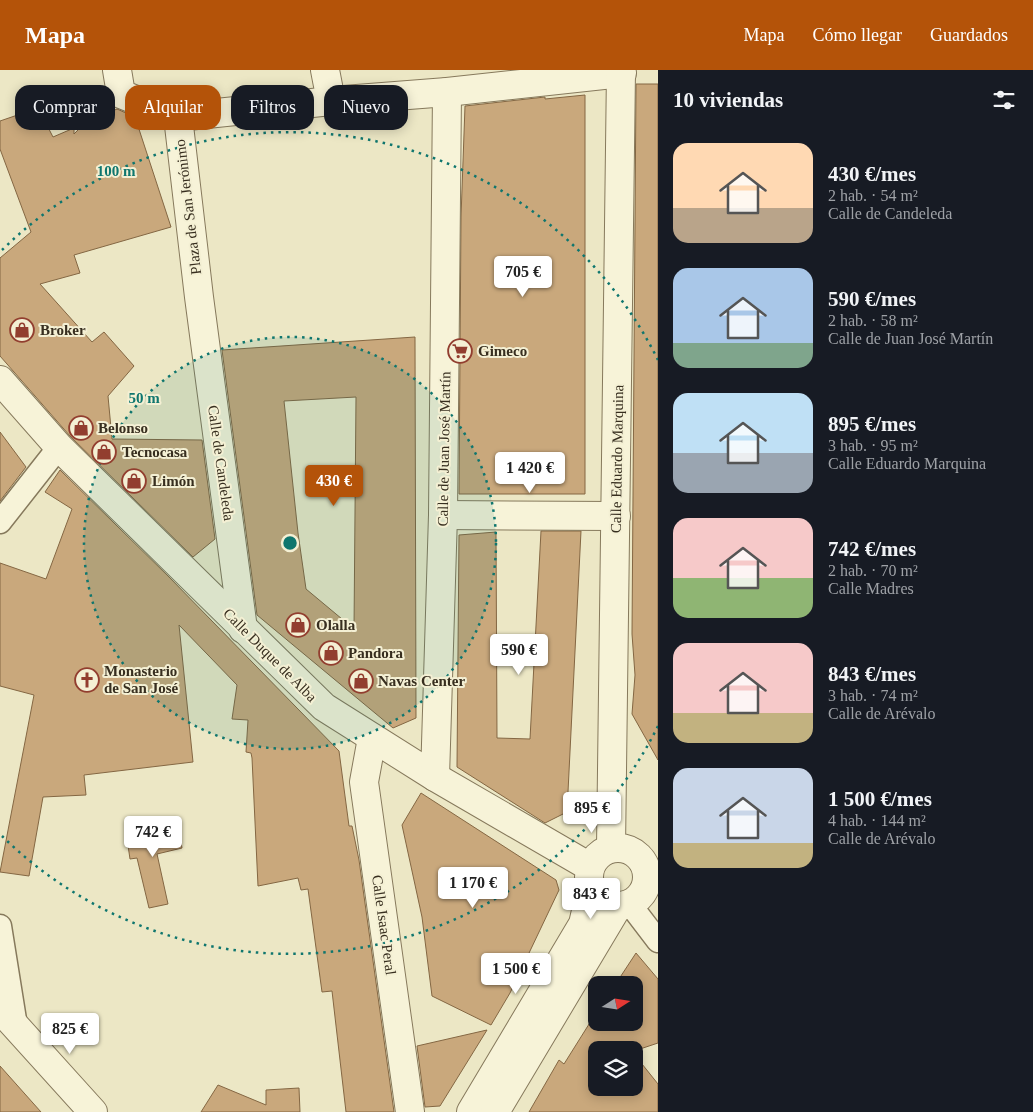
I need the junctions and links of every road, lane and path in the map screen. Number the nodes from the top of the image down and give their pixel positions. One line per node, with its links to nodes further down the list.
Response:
1 (325, 70): 3 (street)
2 (622, 71): 4 (street, Plaza de San Jerónimo); 13 (street, Calle Eduardo Marquina)
3 (327, 85)
4 (447, 92): 5 (street, Plaza de San Jerónimo); 12 (street, Calle de Juan José Martín)
5 (408, 95)
6 (324, 102): 7 (street, Plaza de San Jerónimo)
7 (221, 112)
8 (180, 130): 9 (street, Plaza de San Jerónimo)
9 (199, 297): 15 (street, Calle de Candeleda)
10 (0, 380): 11 (street, Calle Duque de Alba)
11 (60, 446): 14 (street); 15 (street, Calle Duque de Alba)
12 (443, 515): 13 (street); 17 (street, Calle de Juan José Martín)
13 (616, 516): 18 (street, Calle Eduardo Marquina)
14 (0, 522)
15 (243, 628): 16 (street, Calle Duque de Alba)
16 (372, 738): 17 (street, Calle Duque de Alba); 26 (street, Calle Isaac Peral)
17 (435, 776): 20 (street, Calle Duque de Alba)
18 (611, 848): 19 (street); 20 (street)
19 (649, 858): 21 (street)
20 (591, 878): 21 (street); 27 (street)
21 (637, 897): 23 (street); 28 (street)
22 (0, 926): 24 (street)
23 (658, 941)
24 (8, 1017): 25 (street)
25 (93, 1112)
26 (410, 1112)
27 (471, 1112)
28 (495, 1112)

